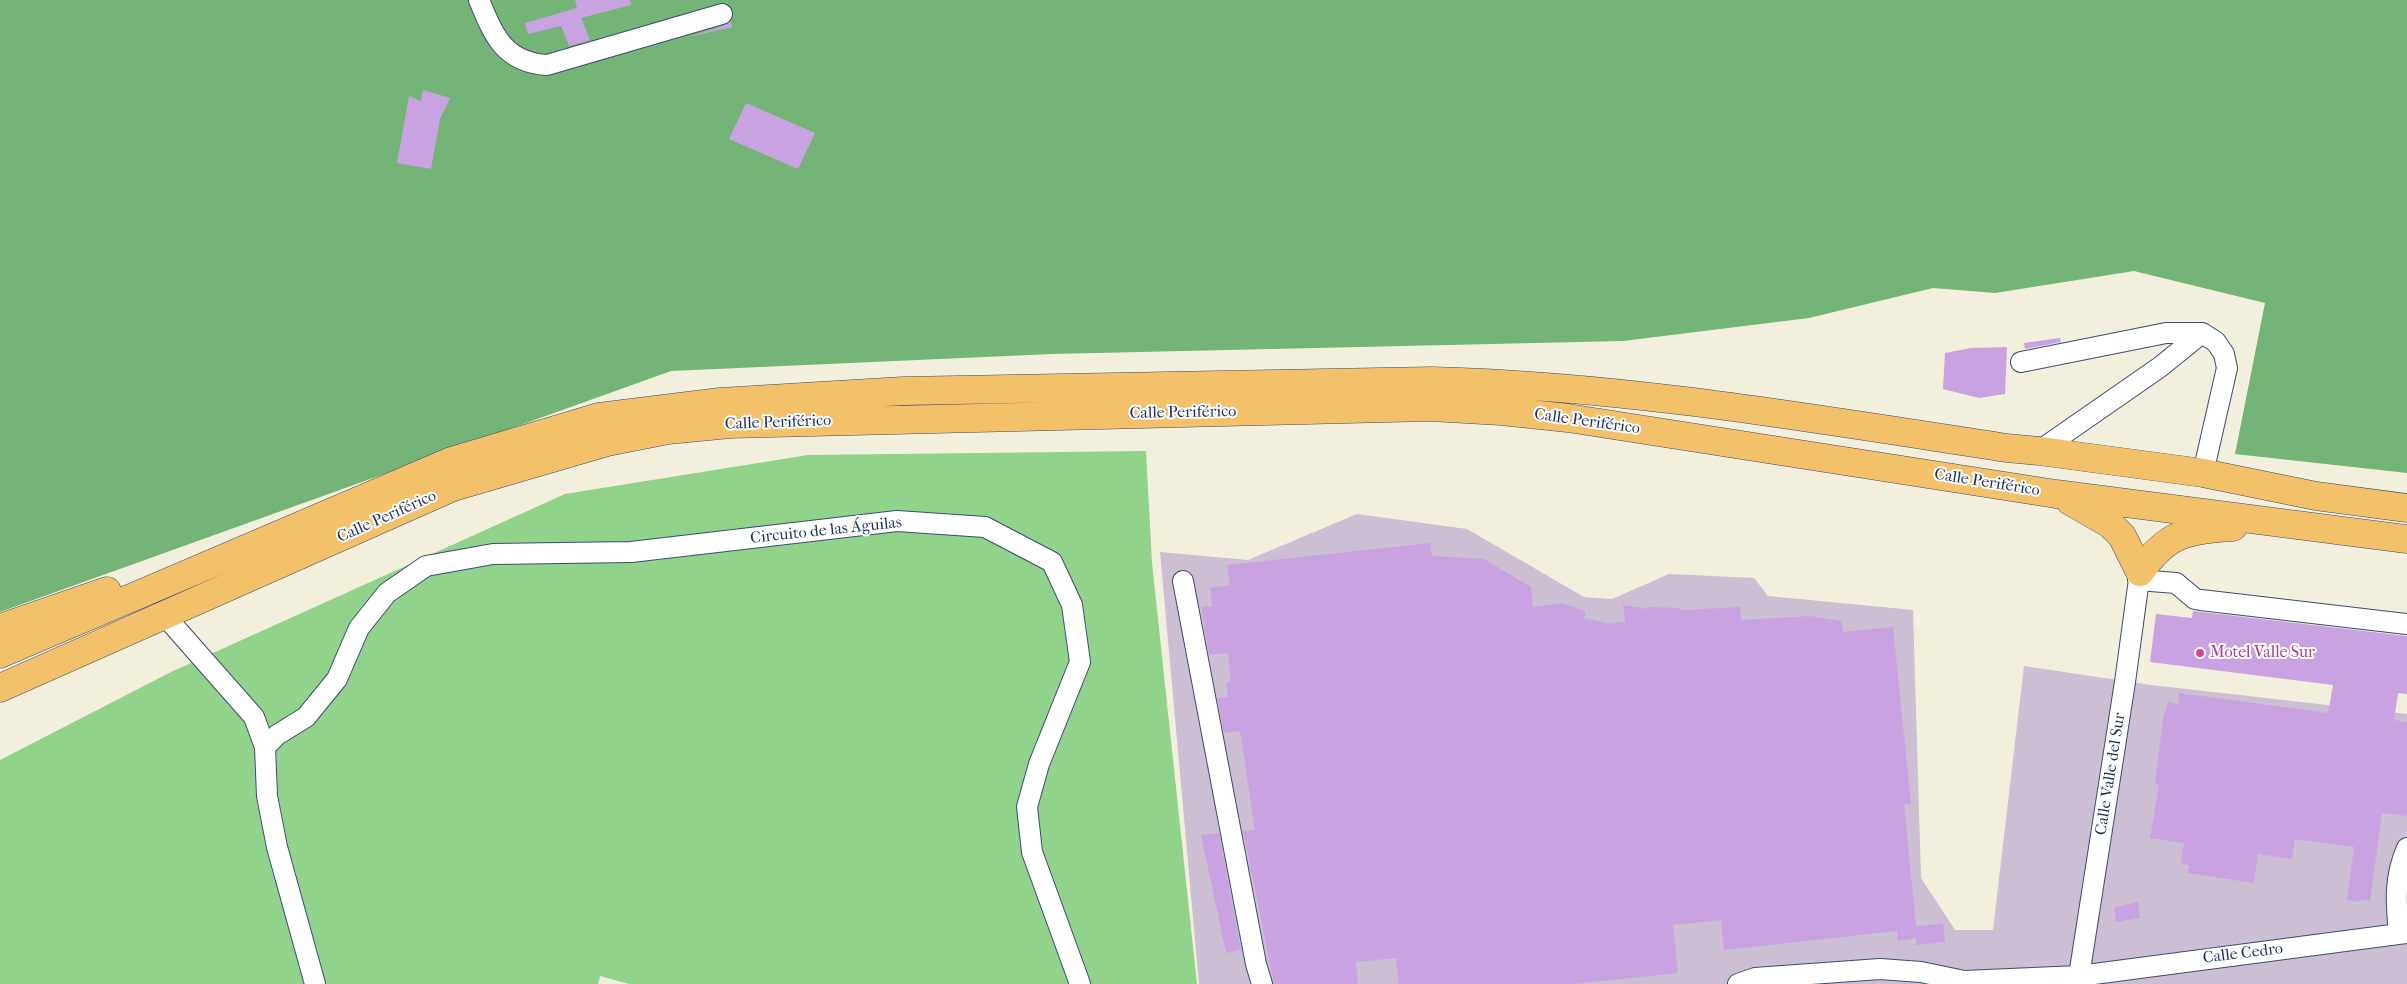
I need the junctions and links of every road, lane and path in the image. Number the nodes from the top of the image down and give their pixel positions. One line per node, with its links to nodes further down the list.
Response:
1 (479, 0): 2 (street)
2 (722, 14)
3 (2202, 333): 4 (street); 5 (street); 6 (street)
4 (2021, 362)
5 (2039, 450): 6 (highway, Calle Periférico); 11 (highway, Calle Periférico)
6 (2203, 473): 8 (highway, Calle Periférico)
7 (2056, 494): 9 (highway, Calle Periférico); 12 (highway); 14 (highway, Calle Periférico)
8 (2407, 508)
9 (2272, 521): 10 (highway, Calle Periférico); 12 (highway)
10 (2407, 539)
11 (182, 574): 16 (highway); 17 (highway, Calle Periférico)
12 (2139, 576): 15 (street); 22 (street, Calle Valle del Sur)
13 (1183, 580): 26 (street)
14 (165, 616): 18 (highway, Calle Periférico); 19 (street)
15 (2407, 624)
16 (0, 628)
17 (0, 654)
18 (0, 688)
19 (265, 747): 24 (street); 25 (street, Circuito de las Águilas)
20 (2405, 859): 21 (street)
21 (2403, 933): 22 (street, Calle Cedro)
22 (2079, 976): 23 (street, Calle Cedro)
23 (1963, 982): 27 (street, Calle Cedro)
24 (315, 984)
25 (1080, 984)
26 (1262, 984)
27 (1738, 984)

